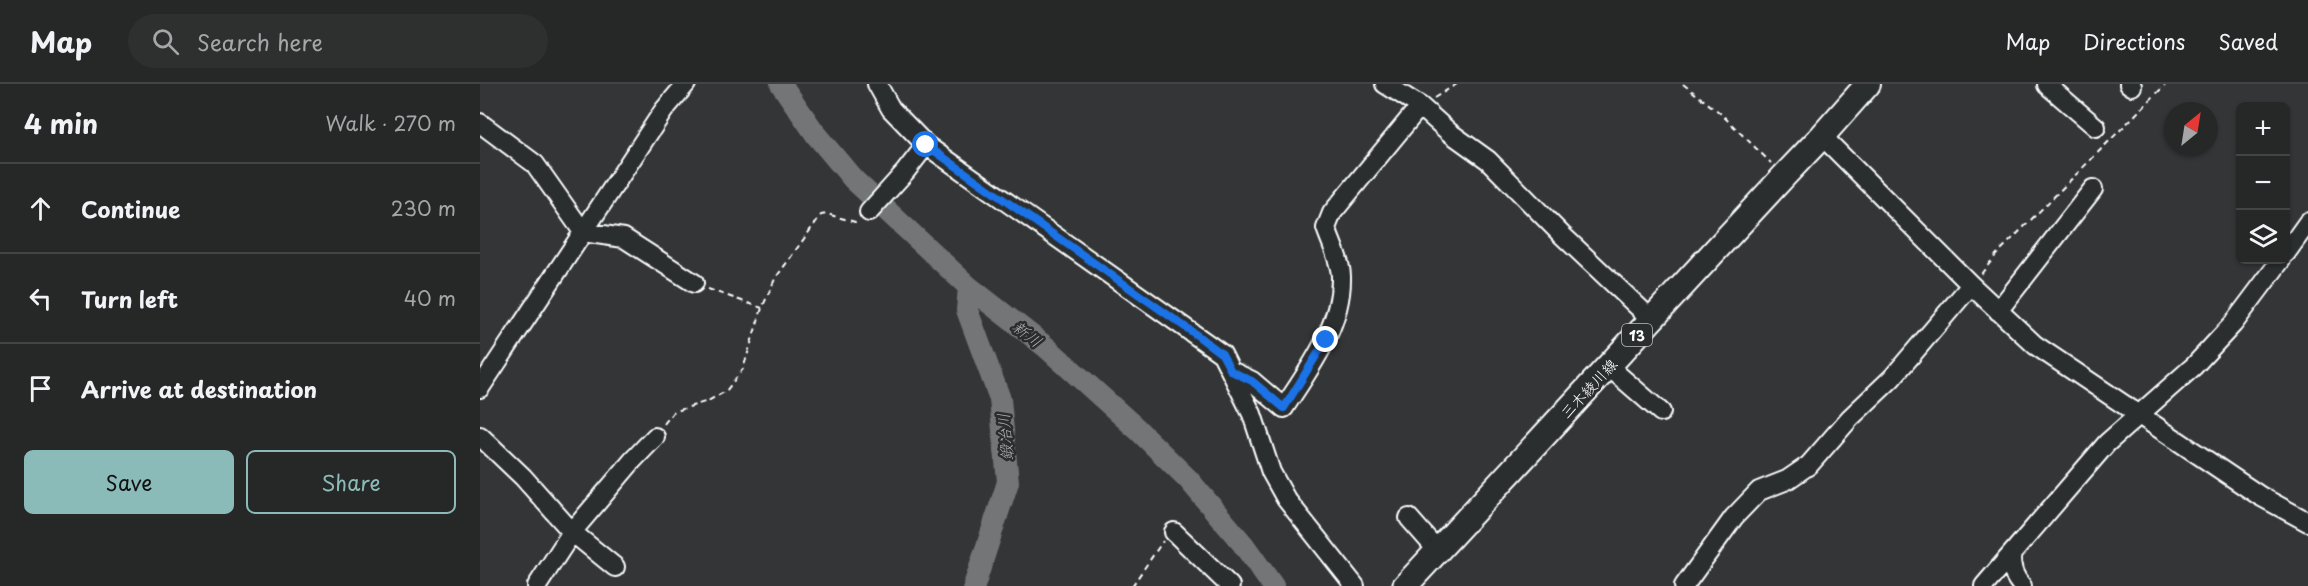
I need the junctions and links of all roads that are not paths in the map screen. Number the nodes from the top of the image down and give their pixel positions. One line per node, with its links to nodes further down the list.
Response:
1 (686, 84): 14 (street)
2 (878, 84): 10 (street)
3 (1385, 84): 6 (street)
4 (1868, 84): 9 (main road, 三木綾川線 / 13)
5 (2048, 84): 8 (street)
6 (1420, 106): 20 (street); 22 (street)
7 (480, 123): 14 (street)
8 (2096, 127)
9 (1822, 136): 18 (street); 20 (main road, 三木綾川線 / 13)
10 (926, 145): 12 (street); 22 (street)
11 (2093, 189): 19 (street)
12 (869, 212)
13 (2308, 222): 15 (street)
14 (583, 232): 17 (street); 23 (street)
15 (2290, 247)
16 (2278, 264): 25 (street)
17 (694, 283)
18 (1971, 285): 19 (street); 39 (street)
19 (1998, 311): 25 (street)
20 (1651, 319): 21 (main road, 三木綾川線 / 13)
21 (1608, 366): 24 (street); 32 (main road, 三木綾川線 / 13)
22 (1231, 371): 37 (street)
23 (480, 388)
24 (1660, 412)
25 (2139, 416): 29 (street); 33 (street)
26 (480, 436): 30 (street)
27 (655, 437): 30 (street)
28 (1409, 518): 32 (street)
29 (2308, 522)
30 (572, 532): 34 (street); 35 (street)
31 (1174, 532): 36 (street)
32 (1438, 551): 38 (main road, 三木綾川線 / 13)
33 (2011, 556): 40 (street); 41 (street)
34 (615, 567)
35 (537, 586)
36 (1230, 586)
37 (1355, 586)
38 (1405, 586)
39 (1684, 586)
40 (1984, 586)
41 (2022, 586)

